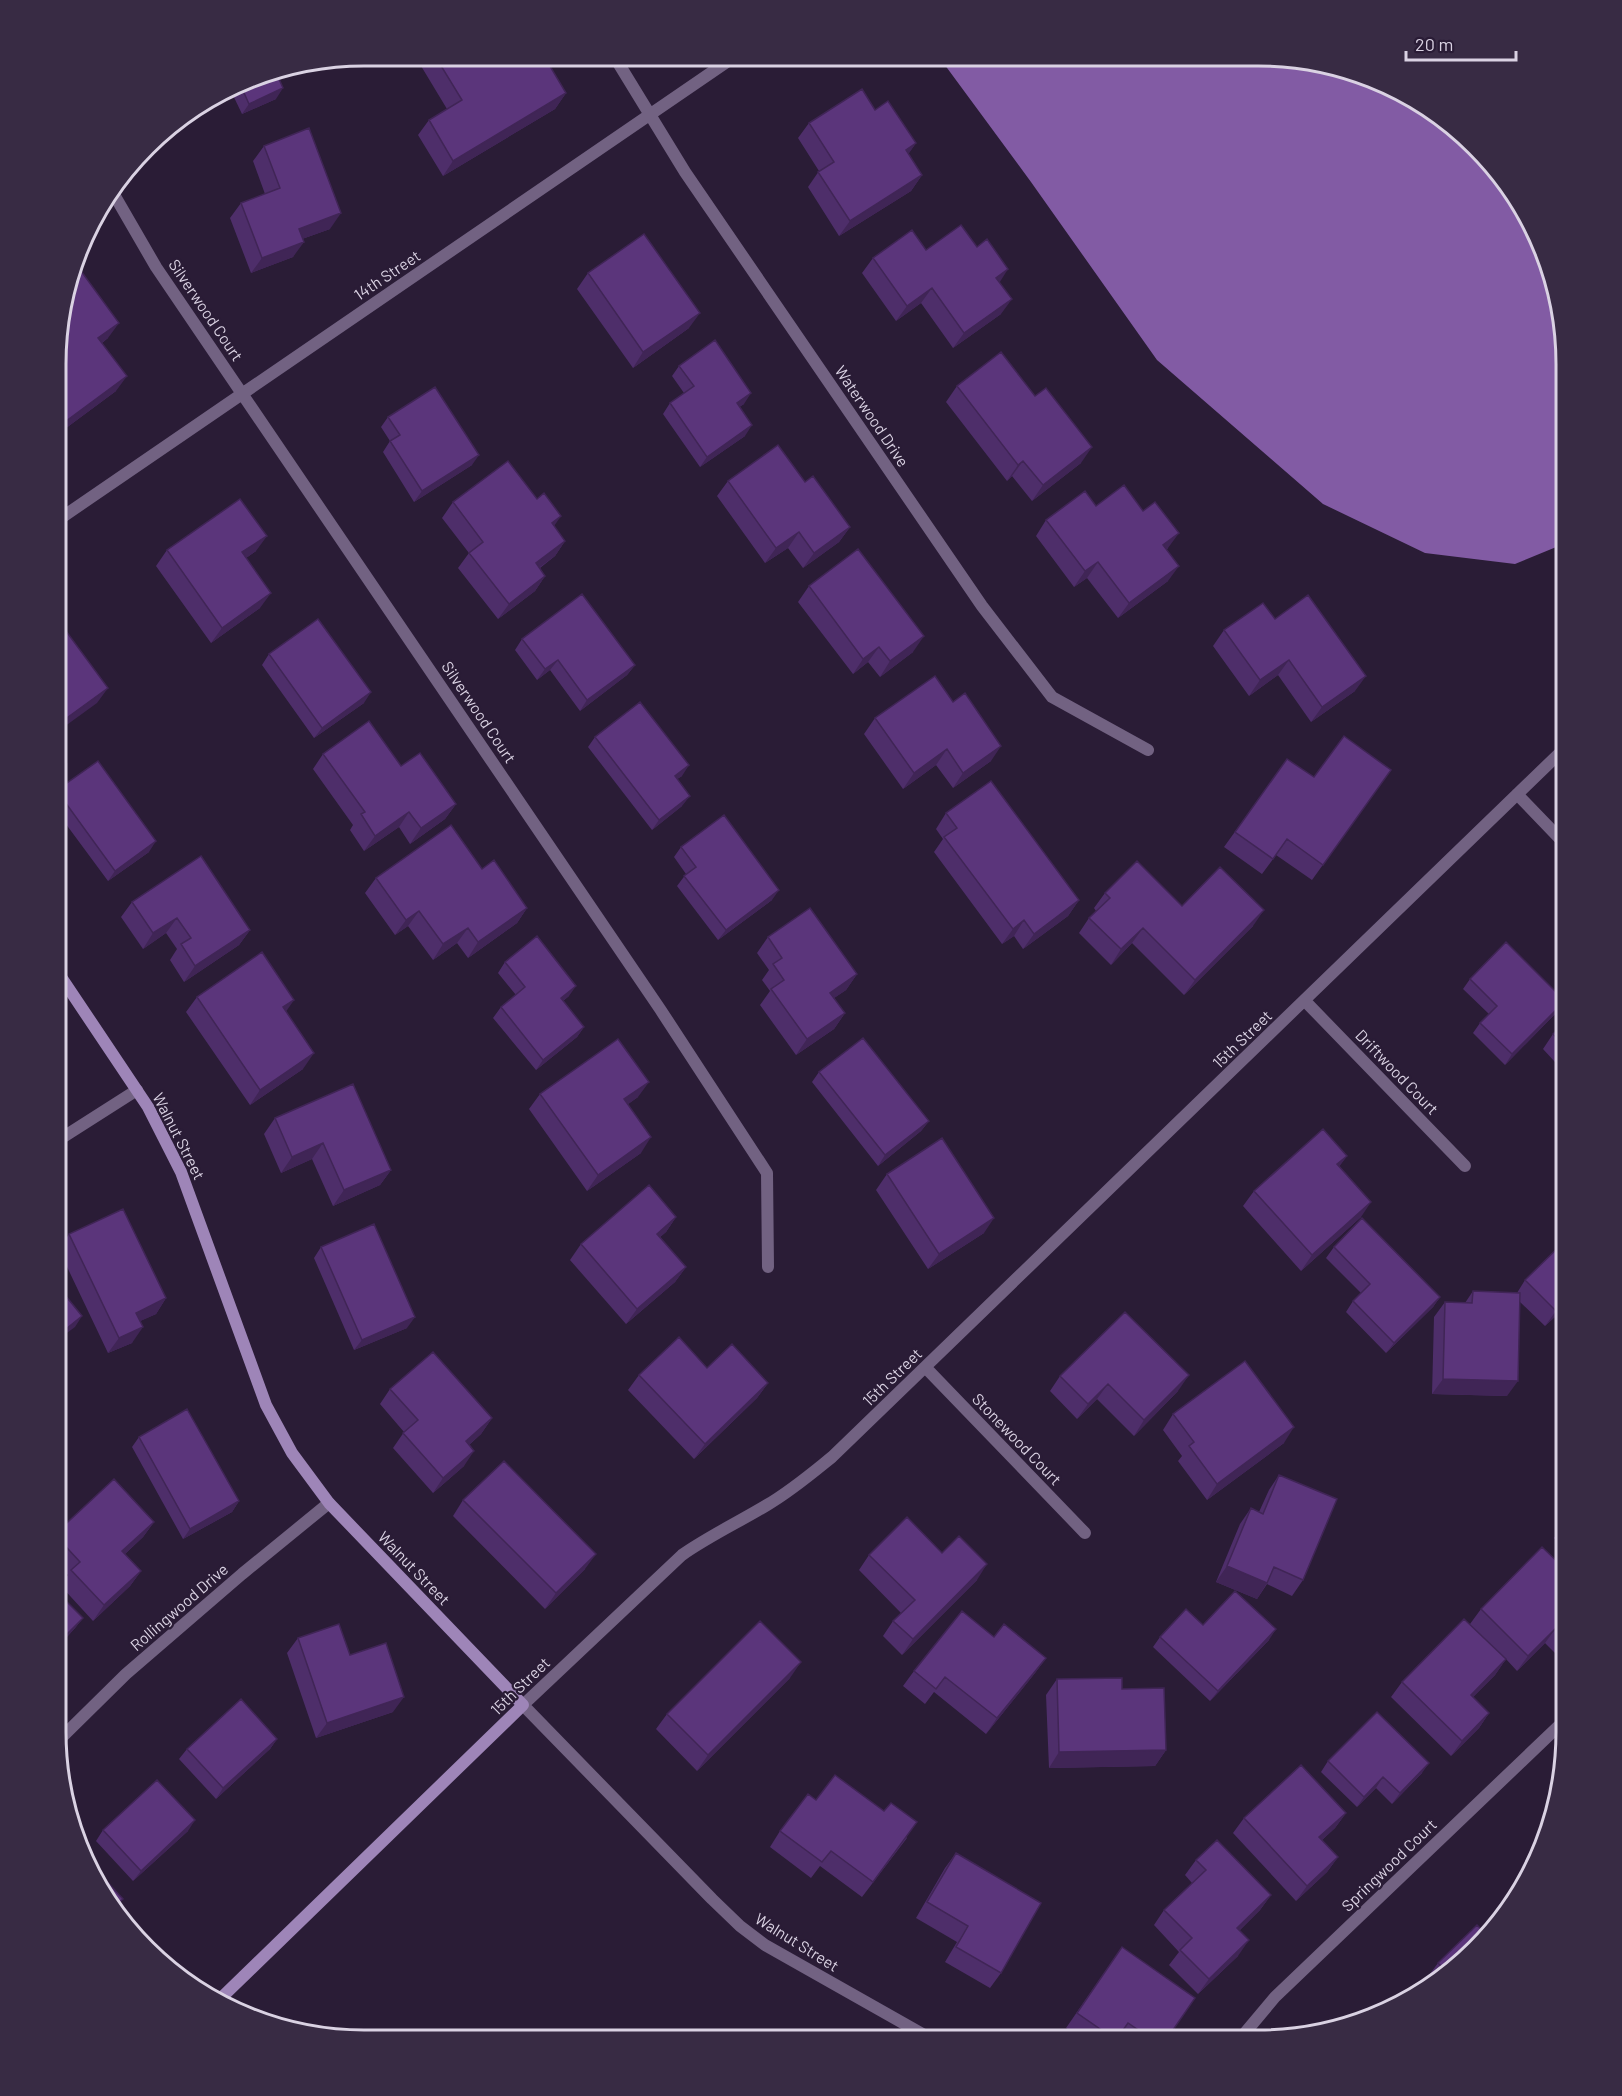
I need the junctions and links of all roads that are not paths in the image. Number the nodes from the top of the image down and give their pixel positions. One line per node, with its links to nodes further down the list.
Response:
1 (620, 66): 3 (street, Waterwood Drive)
2 (721, 66): 3 (street, 14th Street)
3 (650, 114): 5 (street, 14th Street); 7 (street, Waterwood Drive)
4 (116, 198): 5 (street, Silverwood Court)
5 (242, 393): 6 (street, 14th Street); 16 (street, Silverwood Court)
6 (66, 514)
7 (1148, 750)
8 (1556, 757): 9 (street, 15th Street)
9 (1517, 794): 10 (street); 12 (street, 15th Street)
10 (1556, 835)
11 (66, 984): 13 (street, Walnut Street)
12 (1305, 1001): 15 (street, Driftwood Court); 17 (street, 15th Street)
13 (137, 1090): 14 (street); 18 (street, Walnut Street)
14 (66, 1136)
15 (1465, 1166)
16 (768, 1267)
17 (926, 1368): 19 (street, Stonewood Court); 20 (street, 15th Street)
18 (329, 1503): 20 (street, Walnut Street); 22 (street, Rollingwood Drive)
19 (1085, 1533)
20 (523, 1705): 23 (street, 15th Street); 24 (street, Walnut Street)
21 (1556, 1729): 25 (street, Springwood Court)
22 (66, 1733)
23 (224, 1995)
24 (915, 2030)
25 (1247, 2030)

